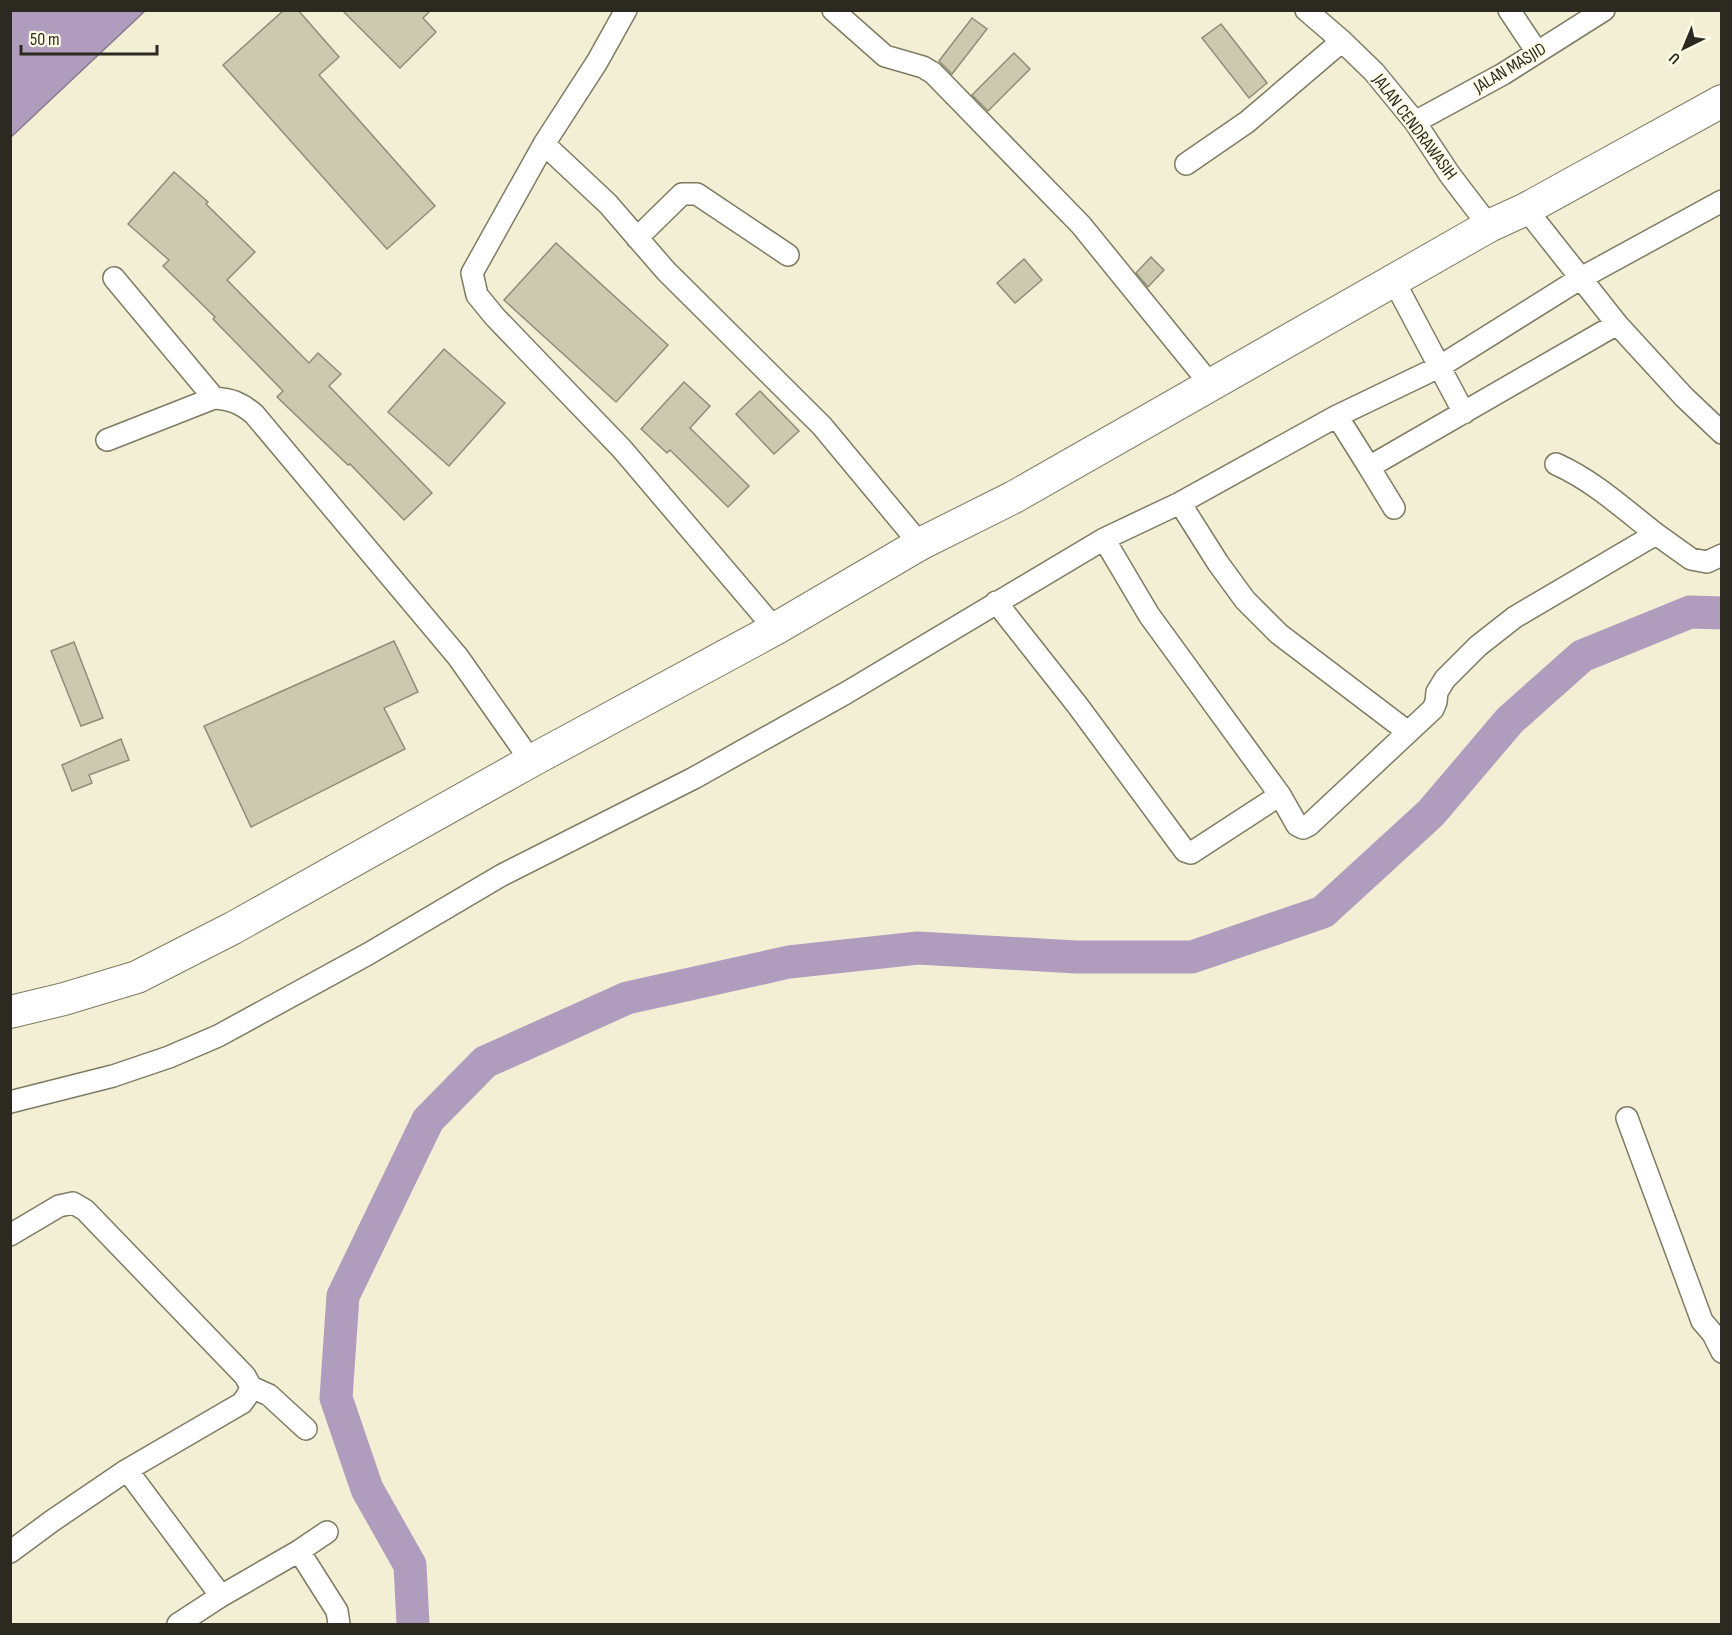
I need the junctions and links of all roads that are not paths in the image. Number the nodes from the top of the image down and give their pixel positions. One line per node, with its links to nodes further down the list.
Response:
1 (626, 10): 10 (street)
2 (833, 10): 22 (street)
3 (1306, 10): 6 (street, JALAN CENDRAWASIH)
4 (1509, 10): 7 (street)
5 (1604, 10): 7 (street, JALAN MASJID)
6 (1342, 41): 9 (street, JALAN CENDRAWASIH); 11 (street)
7 (1537, 52): 9 (street, JALAN MASJID)
8 (1722, 101): 13 (highway)
9 (1415, 122): 14 (street, JALAN CENDRAWASIH)
10 (544, 144): 15 (street); 37 (street)
11 (1185, 164)
12 (1722, 201): 18 (street)
13 (1526, 209): 14 (highway); 18 (street)
14 (1489, 226): 19 (highway)
15 (638, 238): 16 (street); 34 (street)
16 (788, 255)
17 (114, 278): 23 (street)
18 (1581, 278): 20 (street); 21 (street)
19 (1394, 281): 21 (street); 22 (highway)
20 (1617, 324): 24 (street); 26 (street)
21 (1439, 367): 24 (street); 25 (street)
22 (1211, 385): 34 (highway)
23 (214, 398): 27 (street); 39 (street)
24 (1464, 413): 29 (street)
25 (1337, 416): 29 (street); 30 (street)
26 (1722, 433)
27 (107, 440)
28 (1556, 464): 32 (street)
29 (1369, 467): 31 (street)
30 (1180, 503): 33 (street); 38 (street)
31 (1394, 508)
32 (1656, 534): 35 (street); 38 (street)
33 (1104, 539): 36 (street); 40 (street)
34 (920, 544): 37 (highway)
35 (1722, 555)
36 (996, 602): 40 (street); 42 (street)
37 (775, 629): 39 (highway)
38 (1408, 732): 40 (street)
39 (531, 761): 41 (highway)
40 (1280, 795)
41 (10, 1012)
42 (10, 1102)
43 (1627, 1119): 45 (street)
44 (10, 1235): 46 (street)
45 (1719, 1339)
46 (250, 1386): 47 (street); 48 (street)
47 (306, 1430)
48 (127, 1470): 51 (street); 52 (street)
49 (327, 1532): 50 (street)
50 (298, 1551): 52 (street); 54 (street)
51 (10, 1552)
52 (221, 1596): 53 (street)
53 (178, 1624)
54 (339, 1624)

